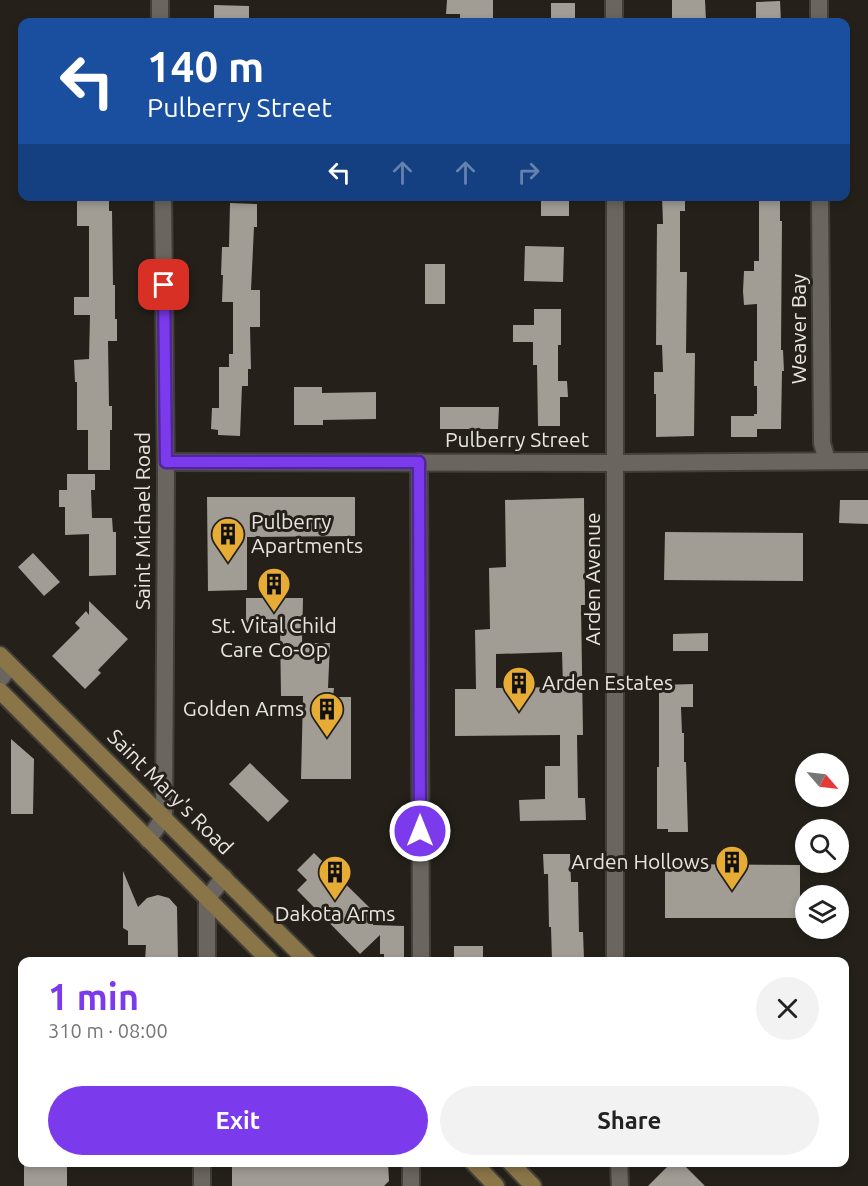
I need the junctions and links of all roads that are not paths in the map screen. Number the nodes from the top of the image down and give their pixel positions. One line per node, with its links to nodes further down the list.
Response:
1 (160, 0): 4 (street)
2 (614, 0): 5 (street)
3 (819, 0): 6 (street)
4 (160, 18)
5 (614, 18)
6 (819, 18)
7 (163, 201): 12 (street, Saint Michael Road)
8 (615, 201): 14 (street, Arden Avenue)
9 (820, 201): 10 (street, Weaver Bay)
10 (827, 461): 11 (street, Pulberry Street); 14 (street, Pulberry Street)
11 (868, 461)
12 (166, 462): 13 (street, Pulberry Street); 17 (street, Saint Michael Road)
13 (419, 462): 14 (street, Pulberry Street); 24 (street)
14 (615, 463): 25 (street, Arden Avenue)
15 (4, 667): 17 (main road, Saint Mary's Road)
16 (0, 691): 18 (main road)
17 (164, 817): 18 (street); 19 (main road, Saint Mary's Road)
18 (148, 840): 20 (main road)
19 (224, 877): 20 (street); 23 (main road, Saint Mary's Road)
20 (207, 899): 21 (street); 22 (main road)
21 (207, 957)
22 (266, 957)
23 (303, 957)
24 (421, 957)
25 (615, 957)
26 (202, 1167): 31 (street)
27 (411, 1167): 32 (street)
28 (478, 1167): 33 (main road)
29 (515, 1167): 34 (main road)
30 (619, 1167): 35 (street)
31 (202, 1186)
32 (411, 1186)
33 (496, 1186)
34 (533, 1186)
35 (620, 1186)

